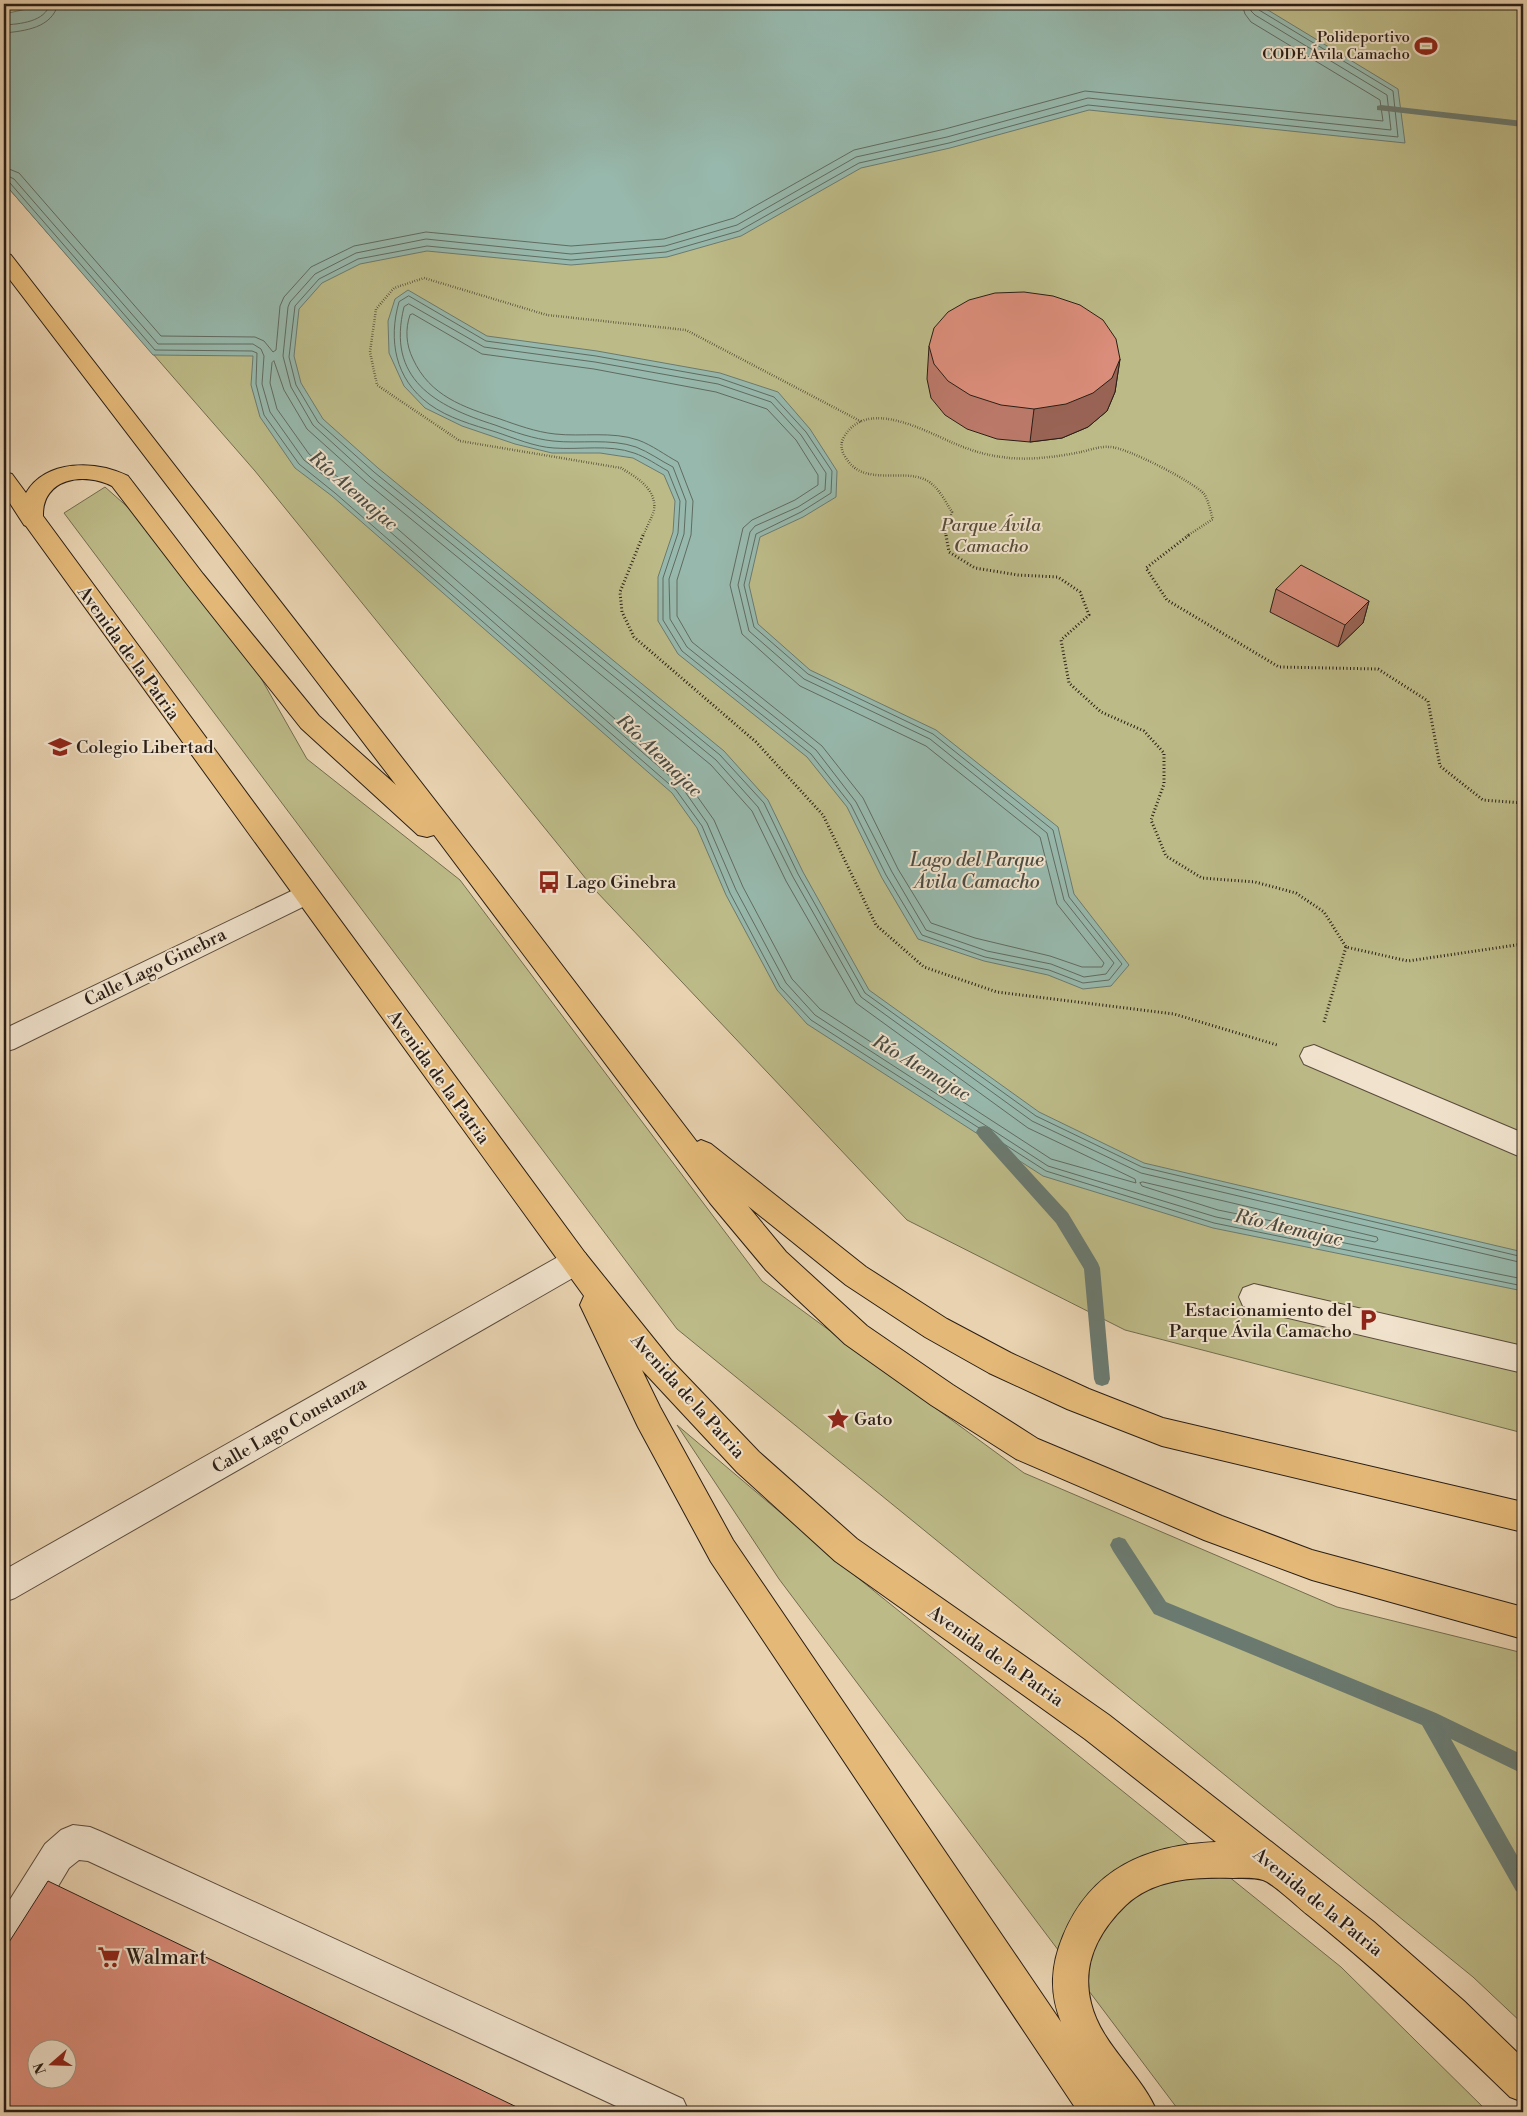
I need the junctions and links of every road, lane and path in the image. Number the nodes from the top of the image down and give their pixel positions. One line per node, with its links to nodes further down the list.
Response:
1 (4, 259): 6 (main road)
2 (862, 422): 5 (path); 9 (path); 11 (path)
3 (4, 479): 4 (main road, Avenida de la Patria)
4 (32, 520): 6 (main road); 7 (main road, Avenida de la Patria)
5 (1523, 802)
6 (481, 878): 12 (main road)
7 (306, 894): 10 (street, Calle Lago Ginebra); 14 (main road, Avenida de la Patria)
8 (1523, 944): 9 (path)
9 (1346, 947): 11 (path)
10 (4, 1041)
11 (1314, 1056): 13 (street)
12 (670, 1127): 17 (main road); 19 (main road)
13 (1523, 1146)
14 (575, 1262): 18 (street, Calle Lago Constanza); 20 (main road, Avenida de la Patria); 24 (main road)
15 (1254, 1298): 16 (street)
16 (1523, 1360)
17 (1523, 1517)
18 (4, 1587)
19 (1523, 1623)
20 (1272, 1864): 22 (main road, Avenida de la Patria); 25 (main road)
21 (4, 1942): 23 (street)
22 (1523, 2084)
23 (670, 2112)
24 (1100, 2112)
25 (1138, 2112)

